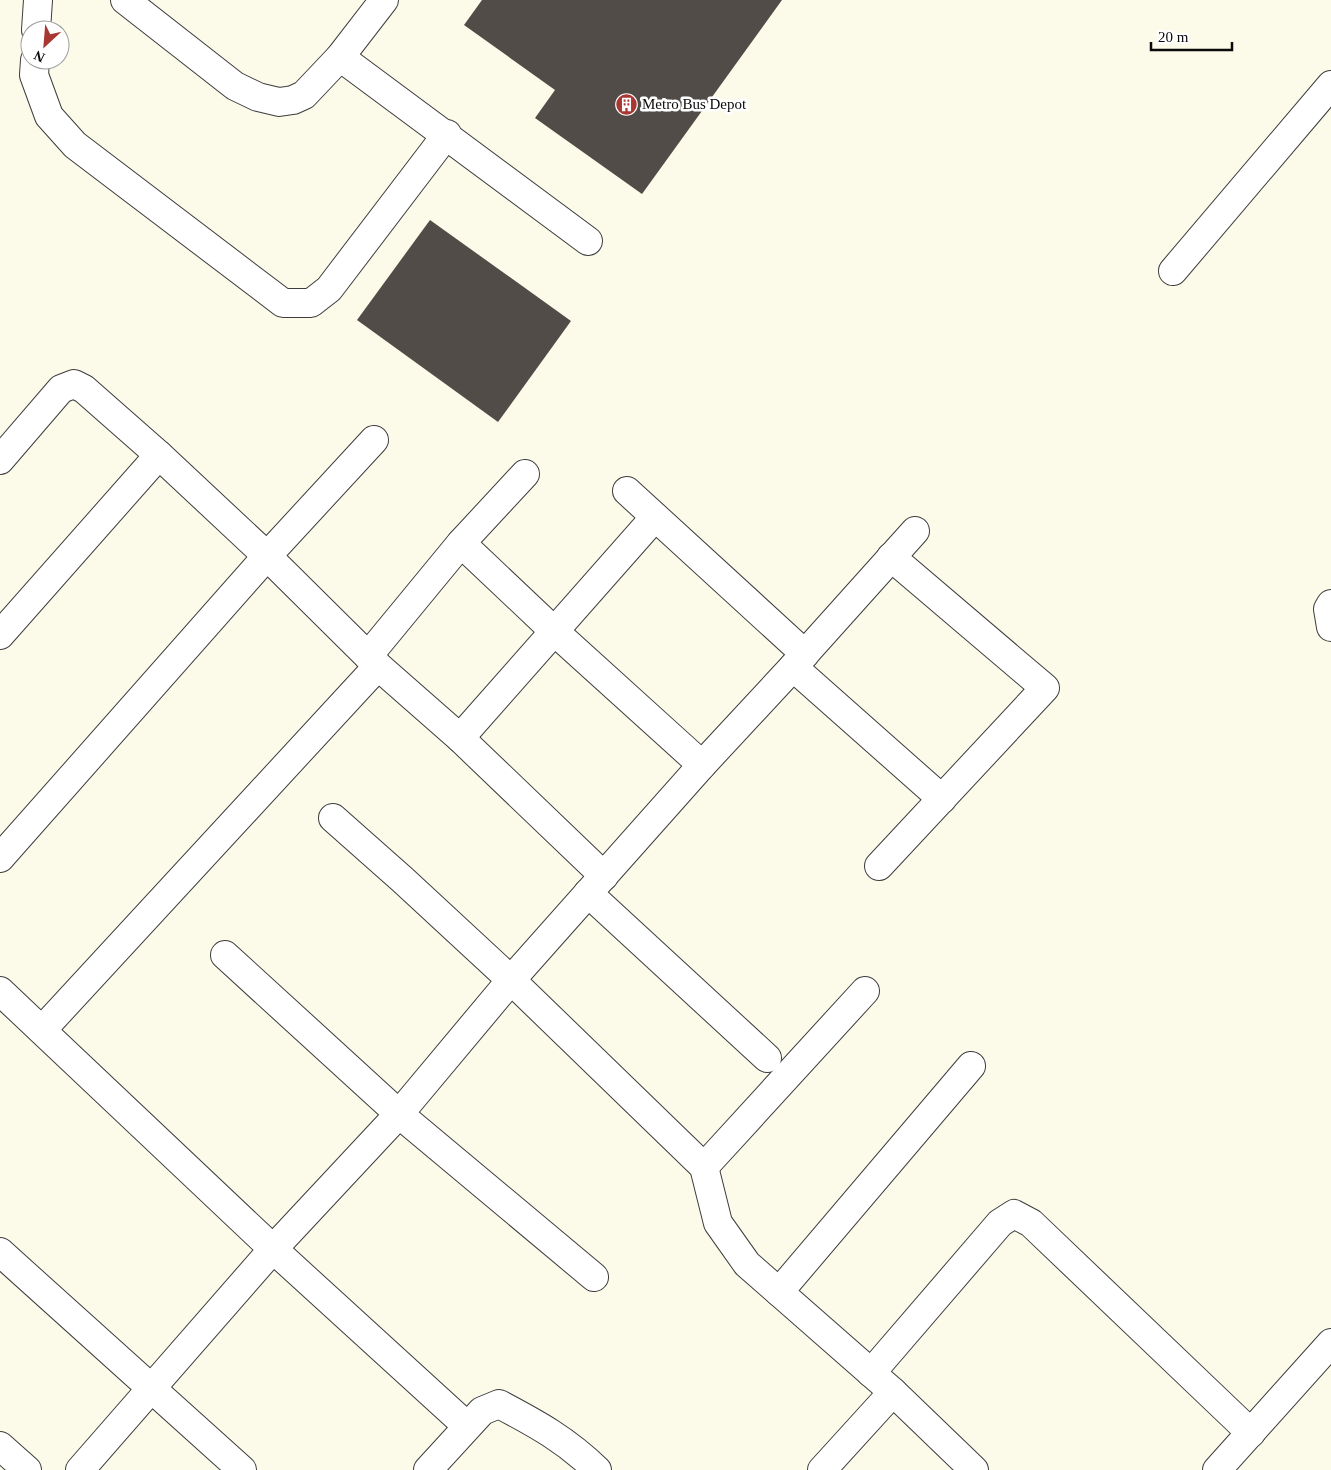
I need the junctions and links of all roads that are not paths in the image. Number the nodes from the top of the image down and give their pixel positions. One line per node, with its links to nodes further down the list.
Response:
1 (38, 0): 4 (street)
2 (125, 0): 5 (street)
3 (384, 0): 5 (street)
4 (37, 20)
5 (340, 57): 8 (street)
6 (34, 70): 8 (street)
7 (1331, 85): 10 (street)
8 (447, 134): 9 (street)
9 (588, 241)
10 (1173, 271)
11 (374, 440): 19 (street)
12 (159, 455): 13 (street); 19 (street); 24 (street)
13 (0, 460)
14 (525, 474): 18 (street)
15 (627, 491): 16 (street)
16 (655, 517): 23 (street); 25 (street)
17 (915, 531): 20 (street)
18 (461, 544): 23 (street); 26 (street)
19 (267, 556): 26 (street); 31 (street)
20 (891, 558): 25 (street); 29 (street)
21 (1331, 604): 22 (street)
22 (1331, 627)
23 (554, 631): 27 (street); 28 (street)
24 (0, 635)
25 (799, 660): 28 (street); 29 (street)
26 (373, 661): 27 (street); 38 (street)
27 (460, 738): 33 (street)
28 (702, 765): 33 (street)
29 (942, 799): 32 (street)
30 (333, 818): 35 (street)
31 (0, 858)
32 (879, 866)
33 (596, 884): 35 (street); 39 (street)
34 (224, 955): 41 (street)
35 (511, 980): 41 (street); 42 (street)
36 (0, 991): 38 (street)
37 (865, 991): 42 (street)
38 (42, 1030): 43 (street)
39 (767, 1058)
40 (971, 1066): 46 (street)
41 (399, 1114): 43 (street); 45 (street)
42 (704, 1167): 46 (street)
43 (273, 1249): 49 (street); 51 (street)
44 (0, 1252): 49 (street)
45 (594, 1277)
46 (779, 1292): 48 (street)
47 (1331, 1343): 52 (street)
48 (870, 1373): 50 (street); 52 (street)
49 (151, 1388): 55 (street); 56 (street)
50 (893, 1392): 59 (street); 60 (street)
51 (467, 1426): 57 (street); 58 (street)
52 (1251, 1432): 61 (street)
53 (0, 1446): 54 (street)
54 (27, 1470)
55 (80, 1470)
56 (242, 1470)
57 (428, 1470)
58 (597, 1470)
59 (822, 1470)
60 (974, 1470)
61 (1217, 1470)

